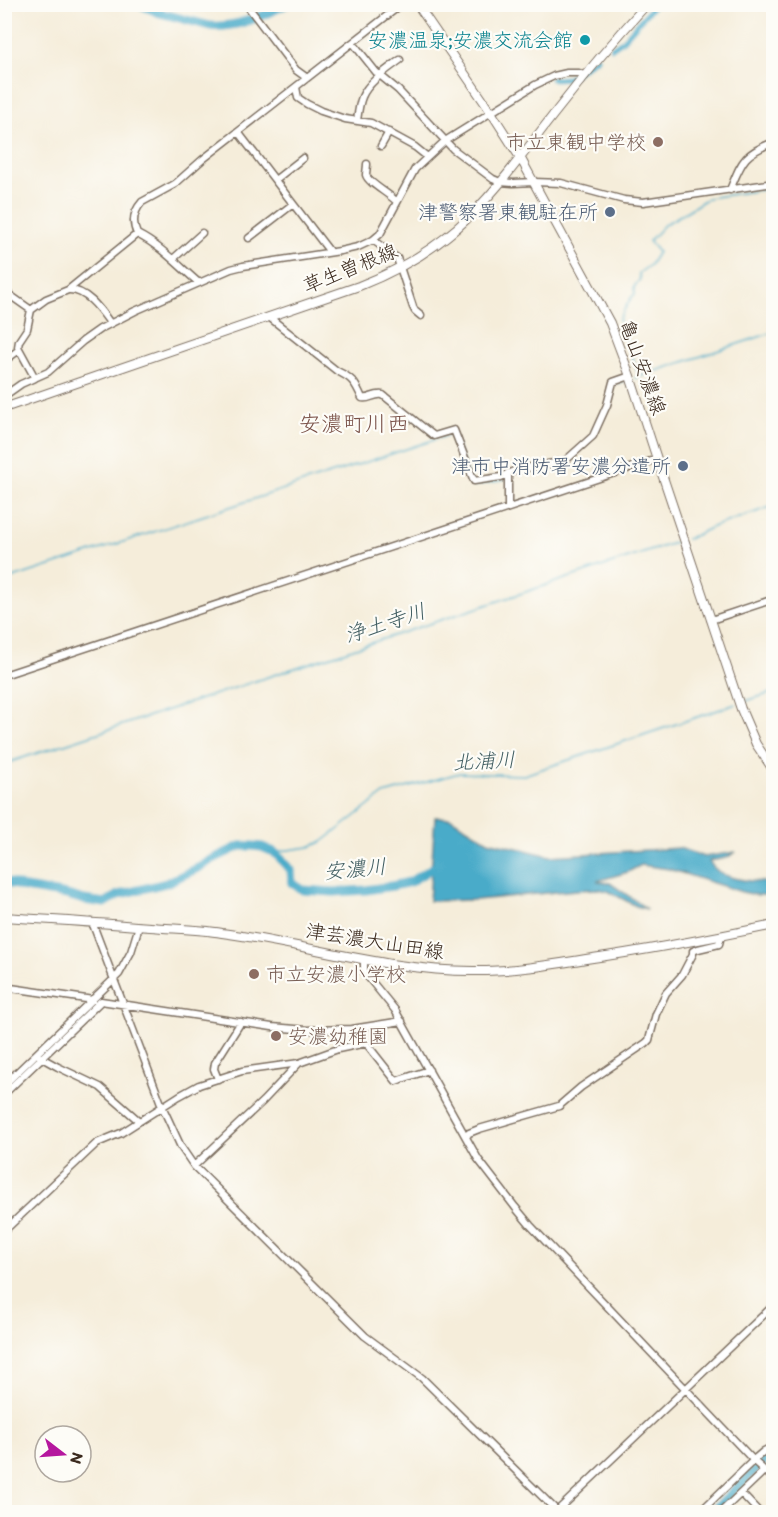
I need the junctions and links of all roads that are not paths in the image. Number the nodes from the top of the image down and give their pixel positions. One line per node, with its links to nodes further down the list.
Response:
1 (246, 4): 9 (street)
2 (402, 4): 5 (street)
3 (417, 4): 11 (main road, 亀山安濃線)
4 (647, 4): 8 (main road, 草生曽根線)
5 (353, 43): 7 (street); 9 (street)
6 (400, 60): 7 (street)
7 (380, 75): 12 (street); 15 (street)
8 (585, 76): 11 (street); 20 (main road, 草生曽根線)
9 (307, 78): 10 (street)
10 (296, 87): 12 (street); 13 (street)
11 (491, 112): 15 (street); 20 (main road, 亀山安濃線)
12 (357, 121): 14 (street)
13 (238, 132): 22 (street); 30 (street)
14 (390, 132): 17 (street); 18 (street)
15 (445, 141): 18 (street); 23 (street)
16 (774, 142): 26 (street)
17 (381, 146)
18 (426, 157): 27 (street)
19 (303, 158): 22 (street)
20 (521, 159): 23 (main road, 草生曽根線); 24 (main road, 亀山安濃線)
21 (367, 164): 27 (street)
22 (275, 180): 28 (street)
23 (500, 182): 24 (street); 35 (main road, 草生曽根線)
24 (534, 182): 26 (street); 46 (main road, 亀山安濃線)
25 (774, 183): 26 (street)
26 (730, 190)
27 (397, 202): 32 (street)
28 (293, 204): 31 (street); 33 (street)
29 (202, 233): 34 (street)
30 (137, 234): 34 (street); 37 (street)
31 (249, 238)
32 (374, 240): 33 (street); 35 (street)
33 (330, 252): 36 (street)
34 (173, 259): 36 (street)
35 (400, 268): 40 (street); 41 (main road, 草生曽根線)
36 (199, 283): 42 (street)
37 (68, 290): 39 (street); 42 (street)
38 (4, 291): 39 (street)
39 (31, 310): 43 (street)
40 (421, 316)
41 (269, 317): 48 (main road, 草生曽根線); 50 (street)
42 (110, 323): 45 (street)
43 (19, 350): 44 (street); 45 (street)
44 (4, 361)
45 (35, 378): 47 (street)
46 (632, 379): 49 (main road, 亀山安濃線); 50 (street)
47 (4, 396)
48 (4, 408)
49 (657, 459): 51 (street); 53 (main road, 亀山安濃線)
50 (508, 473): 51 (street)
51 (508, 508): 54 (street)
52 (774, 599): 53 (street)
53 (711, 620): 55 (main road, 亀山安濃線)
54 (4, 675)
55 (774, 771)
56 (4, 917): 57 (main road, 津芸濃大山田線)
57 (92, 922): 59 (main road, 津芸濃大山田線); 62 (street)
58 (774, 925): 60 (main road, 津芸濃大山田線)
59 (139, 926): 61 (main road, 津芸濃大山田線); 62 (street)
60 (721, 936): 61 (main road, 津芸濃大山田線); 76 (street)
61 (364, 960): 66 (street)
62 (114, 980): 64 (street); 65 (street)
63 (4, 987): 64 (street)
64 (96, 1000): 65 (street); 68 (street)
65 (123, 1004): 67 (street); 74 (street)
66 (402, 1021): 67 (street); 70 (street)
67 (241, 1022): 71 (street)
68 (39, 1056): 72 (street); 73 (street); 75 (street)
69 (299, 1063): 70 (street); 71 (street); 77 (street)
70 (429, 1070): 76 (street)
71 (218, 1079): 74 (street)
72 (4, 1085)
73 (4, 1094)
74 (162, 1107): 75 (street); 77 (street)
75 (139, 1121): 78 (street)
76 (466, 1137): 80 (street)
77 (194, 1166): 86 (street)
78 (4, 1231)
79 (774, 1305): 80 (street)
80 (686, 1388): 82 (street); 86 (street)
81 (774, 1446): 82 (street)
82 (755, 1462): 83 (street); 87 (street)
83 (763, 1470): 84 (street); 85 (street)
84 (774, 1479)
85 (741, 1493): 88 (street); 89 (street)
86 (557, 1512)
87 (700, 1512)
88 (721, 1512)
89 (759, 1512)

